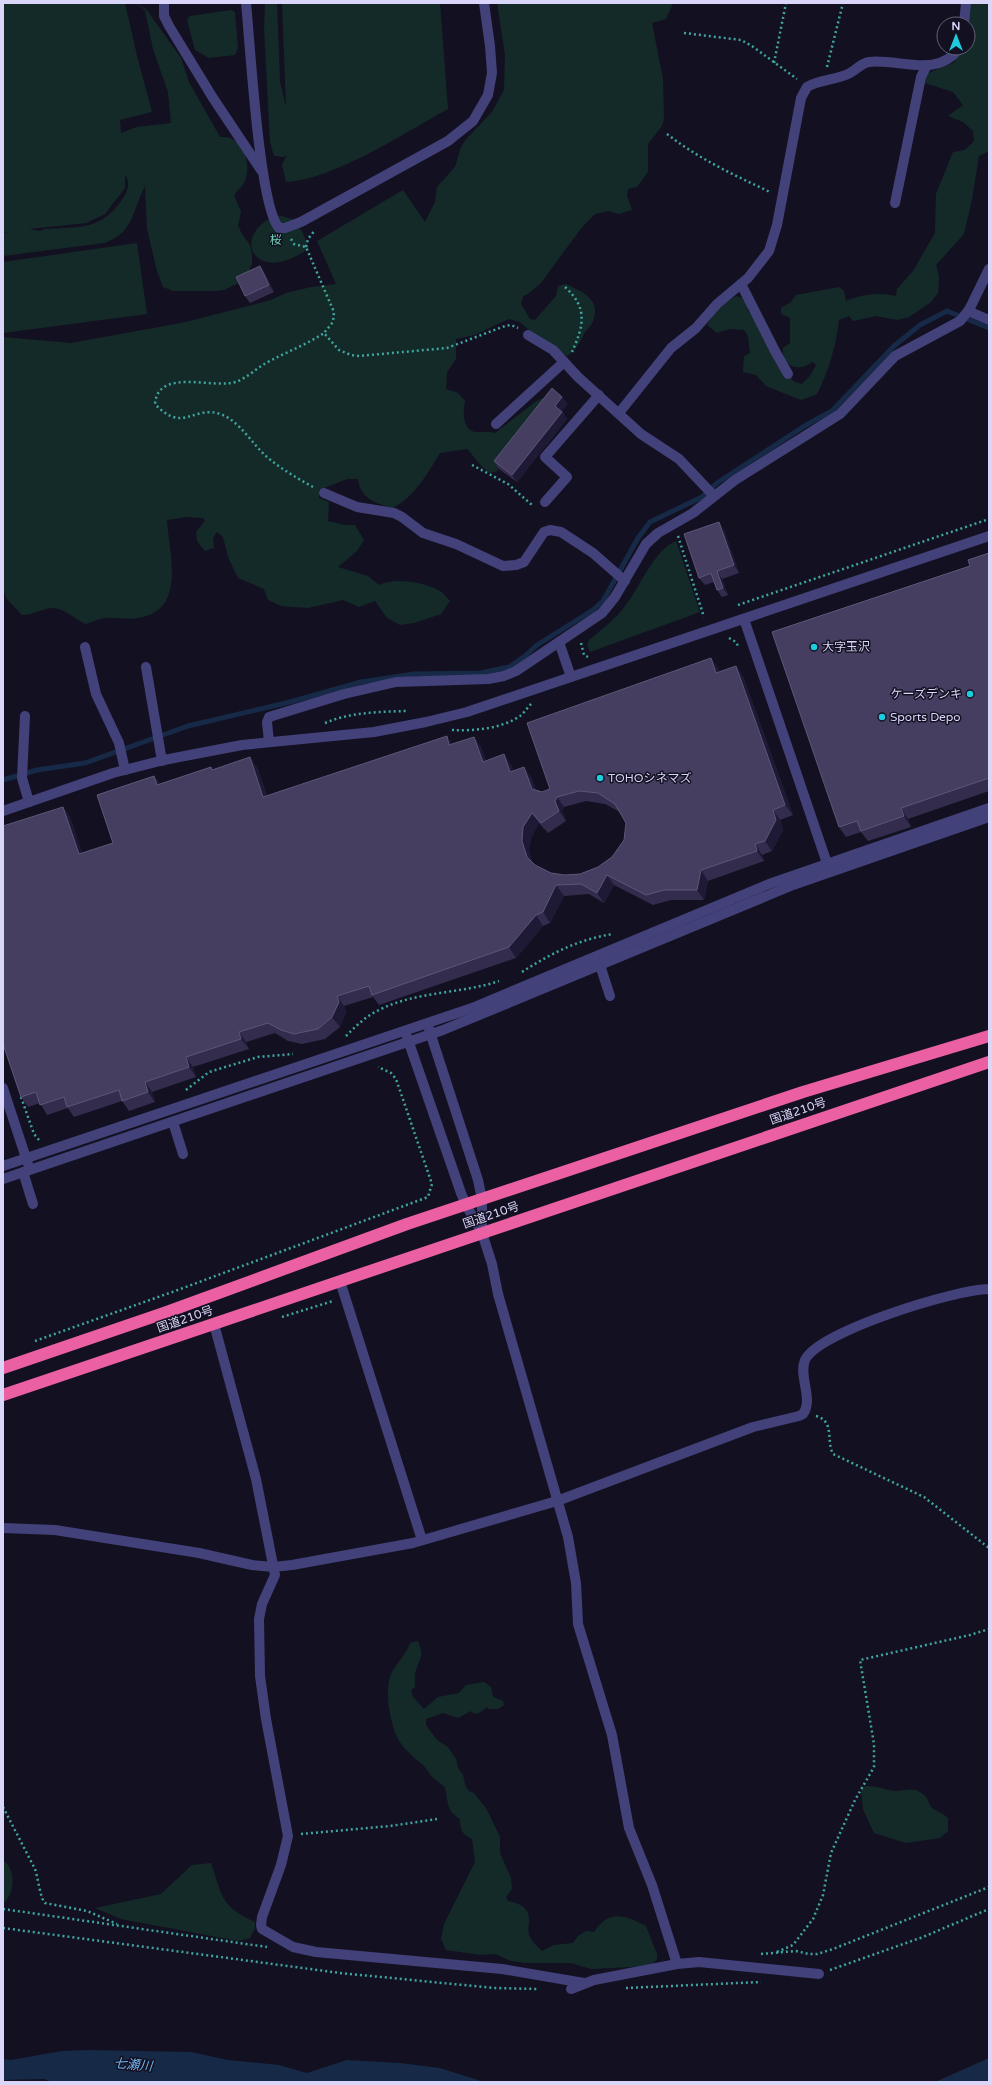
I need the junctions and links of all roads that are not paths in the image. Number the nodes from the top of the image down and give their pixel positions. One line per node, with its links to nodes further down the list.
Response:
1 (246, 3): 8 (street)
2 (484, 3): 8 (street)
3 (966, 3): 5 (street)
4 (162, 4): 8 (street)
5 (965, 16)
6 (951, 56): 7 (street)
7 (928, 65): 9 (street); 11 (street)
8 (262, 172)
9 (895, 203)
10 (989, 269): 12 (street)
11 (741, 284): 16 (street); 18 (street)
12 (968, 311): 13 (street); 21 (street)
13 (989, 320)
14 (528, 336): 15 (street)
15 (565, 364): 17 (street); 19 (street)
16 (788, 374)
17 (599, 395): 18 (street); 22 (street)
18 (619, 413): 21 (street)
19 (496, 424)
20 (324, 493): 24 (street)
21 (714, 496): 24 (street)
22 (545, 502)
23 (989, 536): 25 (street)
24 (624, 581): 26 (street)
25 (744, 619): 29 (street); 38 (street)
26 (559, 642): 29 (street); 31 (street)
27 (85, 646): 33 (street)
28 (146, 667): 32 (street)
29 (571, 677): 31 (street)
30 (24, 716): 34 (street)
31 (269, 742): 32 (street)
32 (162, 761): 33 (street)
33 (125, 770): 34 (street)
34 (29, 802): 36 (street)
35 (989, 808): 38 (street)
36 (3, 811)
37 (989, 817): 38 (street)
38 (828, 867): 39 (street); 41 (street)
39 (600, 965): 40 (street); 43 (street)
40 (610, 996)
41 (427, 1024): 42 (street); 43 (street)
42 (406, 1031): 45 (street); 50 (street)
43 (430, 1034): 45 (street); 54 (street)
44 (989, 1036): 54 (highway, 国道210号)
45 (409, 1041): 48 (street); 56 (street)
46 (989, 1062): 57 (highway, 国道210号)
47 (3, 1088): 50 (street)
48 (172, 1122): 49 (street); 52 (street)
49 (183, 1154)
50 (26, 1158): 51 (street); 52 (street)
51 (3, 1166)
52 (26, 1171): 53 (street); 55 (street)
53 (3, 1179)
54 (482, 1199): 56 (highway, 国道210号); 57 (street)
55 (33, 1204)
56 (466, 1205): 57 (street); 61 (highway, 国道210号)
57 (482, 1233): 58 (highway, 国道210号); 63 (street)
58 (340, 1282): 60 (highway, 国道210号); 65 (street)
59 (989, 1289): 63 (street)
60 (214, 1324): 62 (highway, 国道210号); 66 (street)
61 (3, 1368)
62 (3, 1395)
63 (557, 1501): 65 (street); 67 (street)
64 (3, 1528): 66 (street)
65 (422, 1540): 66 (street)
66 (273, 1567): 69 (street)
67 (677, 1964): 68 (street); 69 (street)
68 (819, 1974)
69 (584, 1983): 70 (street)
70 (571, 1990)

